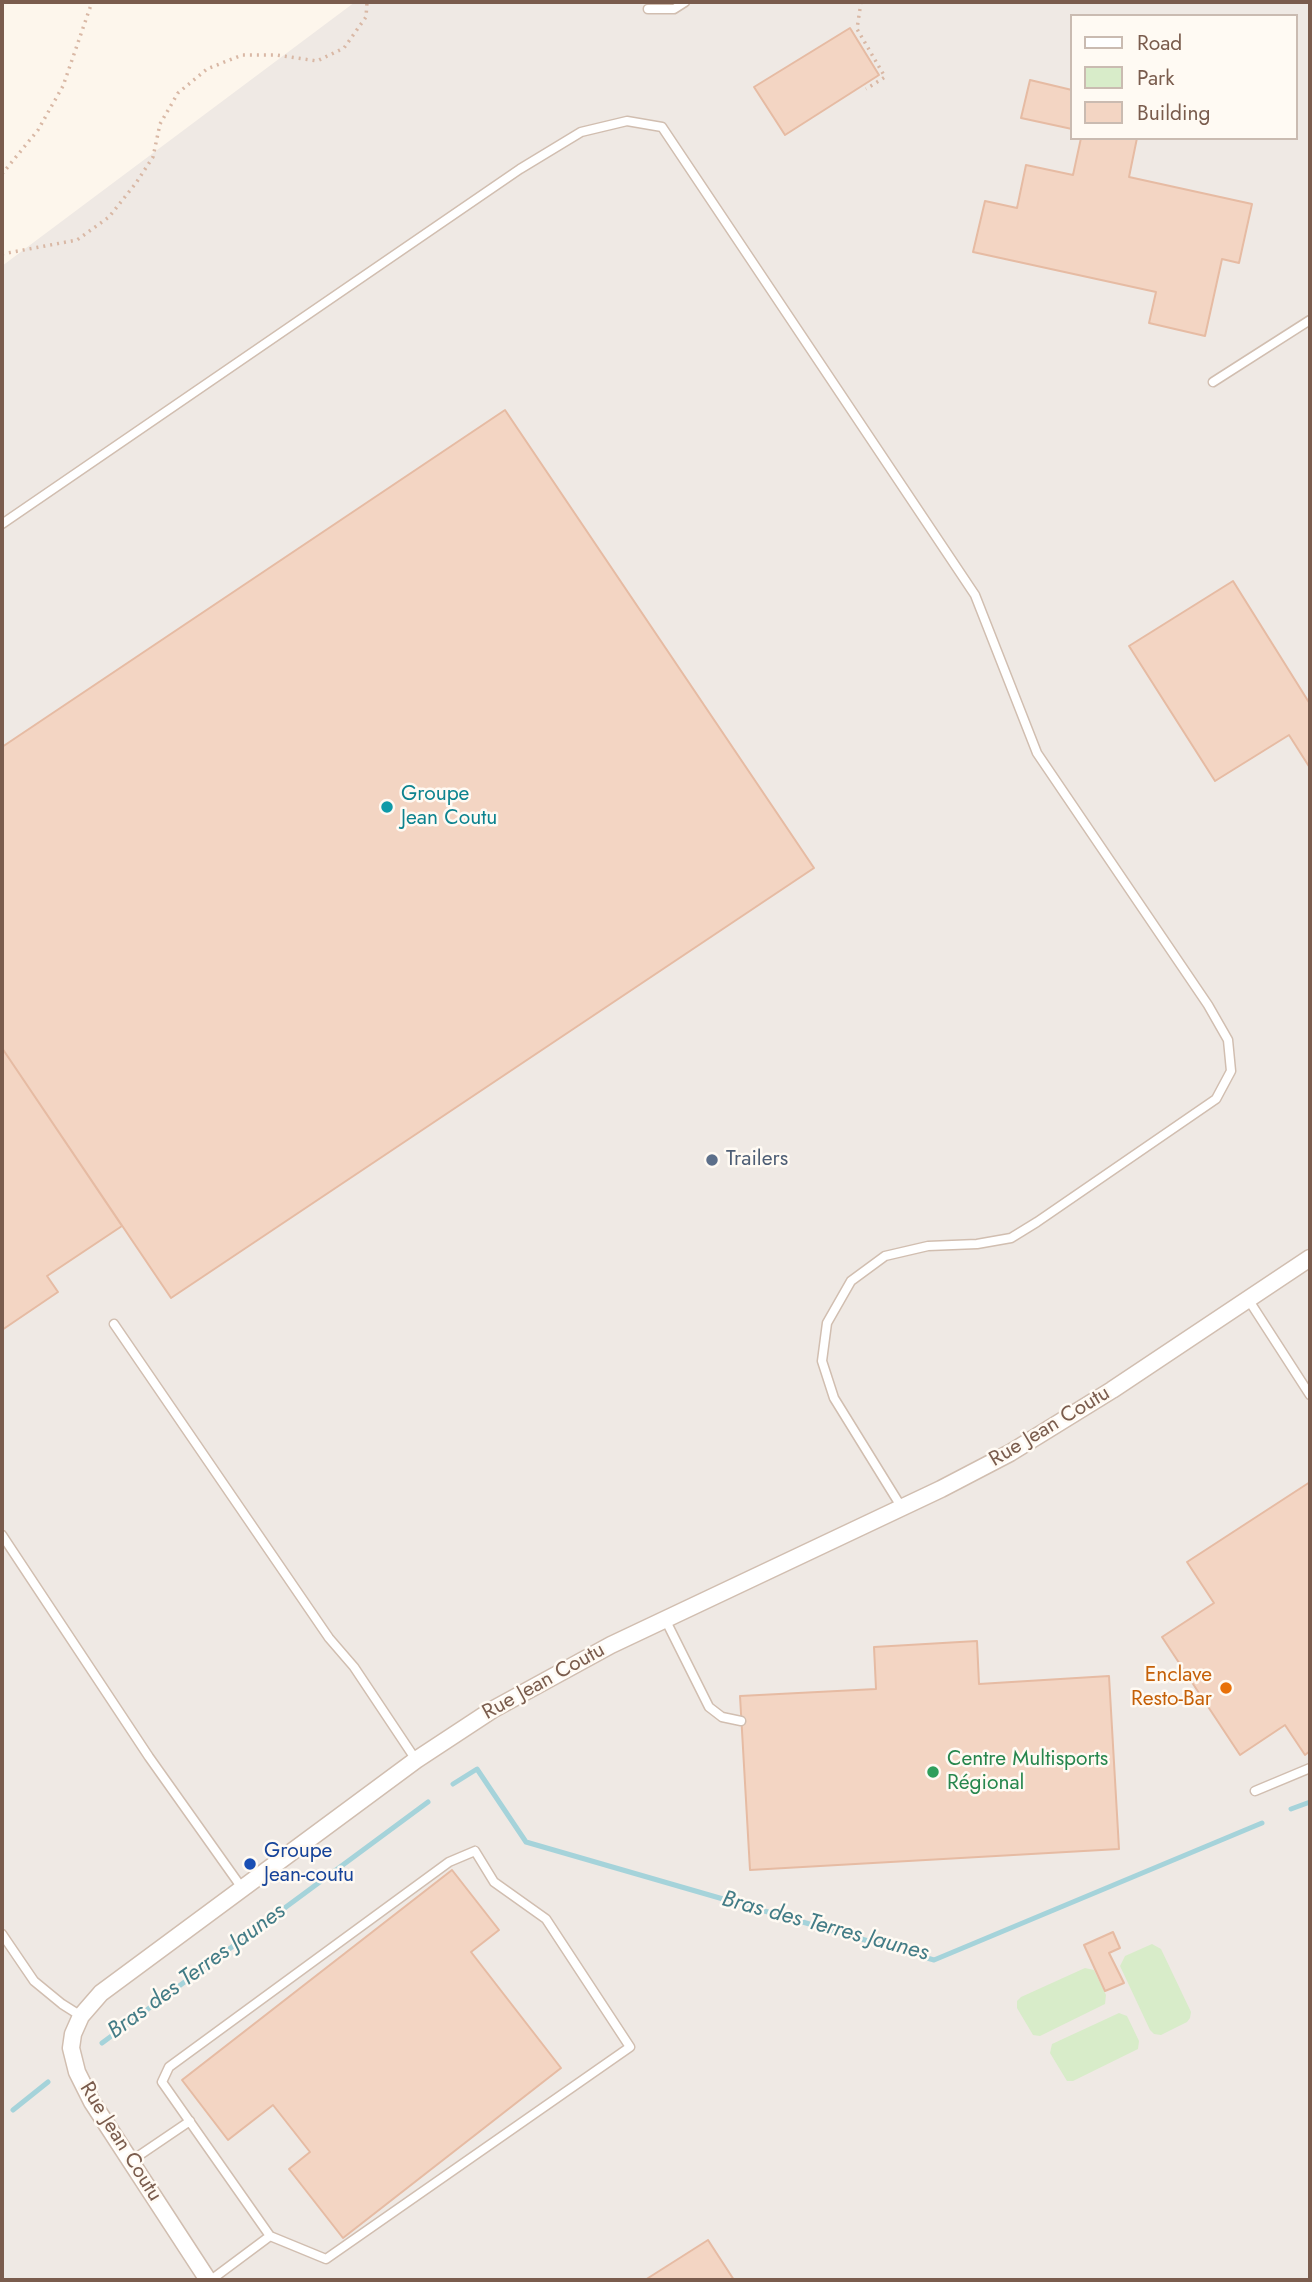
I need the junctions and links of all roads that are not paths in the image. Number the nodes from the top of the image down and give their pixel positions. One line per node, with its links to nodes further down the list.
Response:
1 (685, 2): 2 (lane)
2 (648, 9)
3 (1310, 320): 4 (lane)
4 (1213, 382)
5 (2, 524): 10 (lane)
6 (1310, 1258): 7 (street, Rue Jean Coutu)
7 (1248, 1299): 9 (lane); 10 (street, Rue Jean Coutu)
8 (114, 1324): 14 (lane)
9 (1310, 1395)
10 (902, 1508): 12 (street, Rue Jean Coutu)
11 (2, 1535): 17 (lane)
12 (665, 1619): 13 (lane); 14 (street, Rue Jean Coutu)
13 (741, 1721)
14 (416, 1760): 17 (street, Rue Jean Coutu)
15 (1310, 1768): 16 (lane)
16 (1255, 1791)
17 (242, 1888): 19 (street, Rue Jean Coutu)
18 (2, 1934): 19 (lane)
19 (81, 2016): 21 (street, Rue Jean Coutu)
20 (190, 2121): 21 (lane); 22 (lane); 22 (lane)
21 (131, 2161): 23 (street, Rue Jean Coutu)
22 (270, 2236): 23 (lane)
23 (210, 2280)

